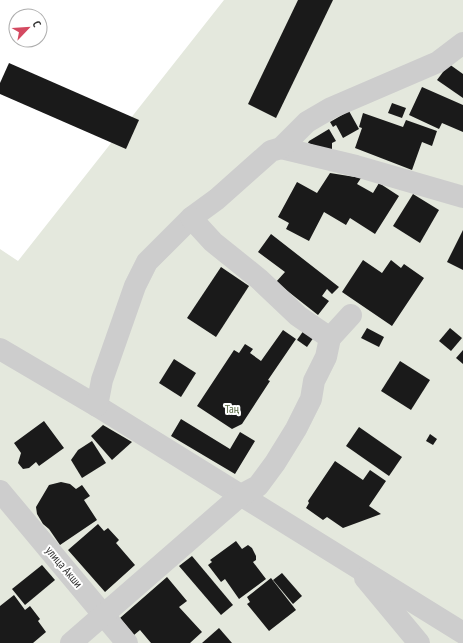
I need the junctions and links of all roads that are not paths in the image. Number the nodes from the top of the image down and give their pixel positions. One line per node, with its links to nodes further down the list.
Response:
1 (463, 43): 2 (street)
2 (281, 148): 3 (street); 4 (street)
3 (463, 197)
4 (190, 218): 6 (street); 8 (street)
5 (351, 315): 6 (street)
6 (330, 338): 10 (street)
7 (0, 349): 8 (street)
8 (97, 406): 10 (street)
9 (0, 491): 12 (street, улица Акши)
10 (241, 495): 11 (street); 12 (street)
11 (350, 562): 13 (street); 16 (street)
12 (105, 615): 14 (street); 15 (street, улица Акши)
13 (463, 633)
14 (71, 643)
15 (127, 643)
16 (419, 643)

